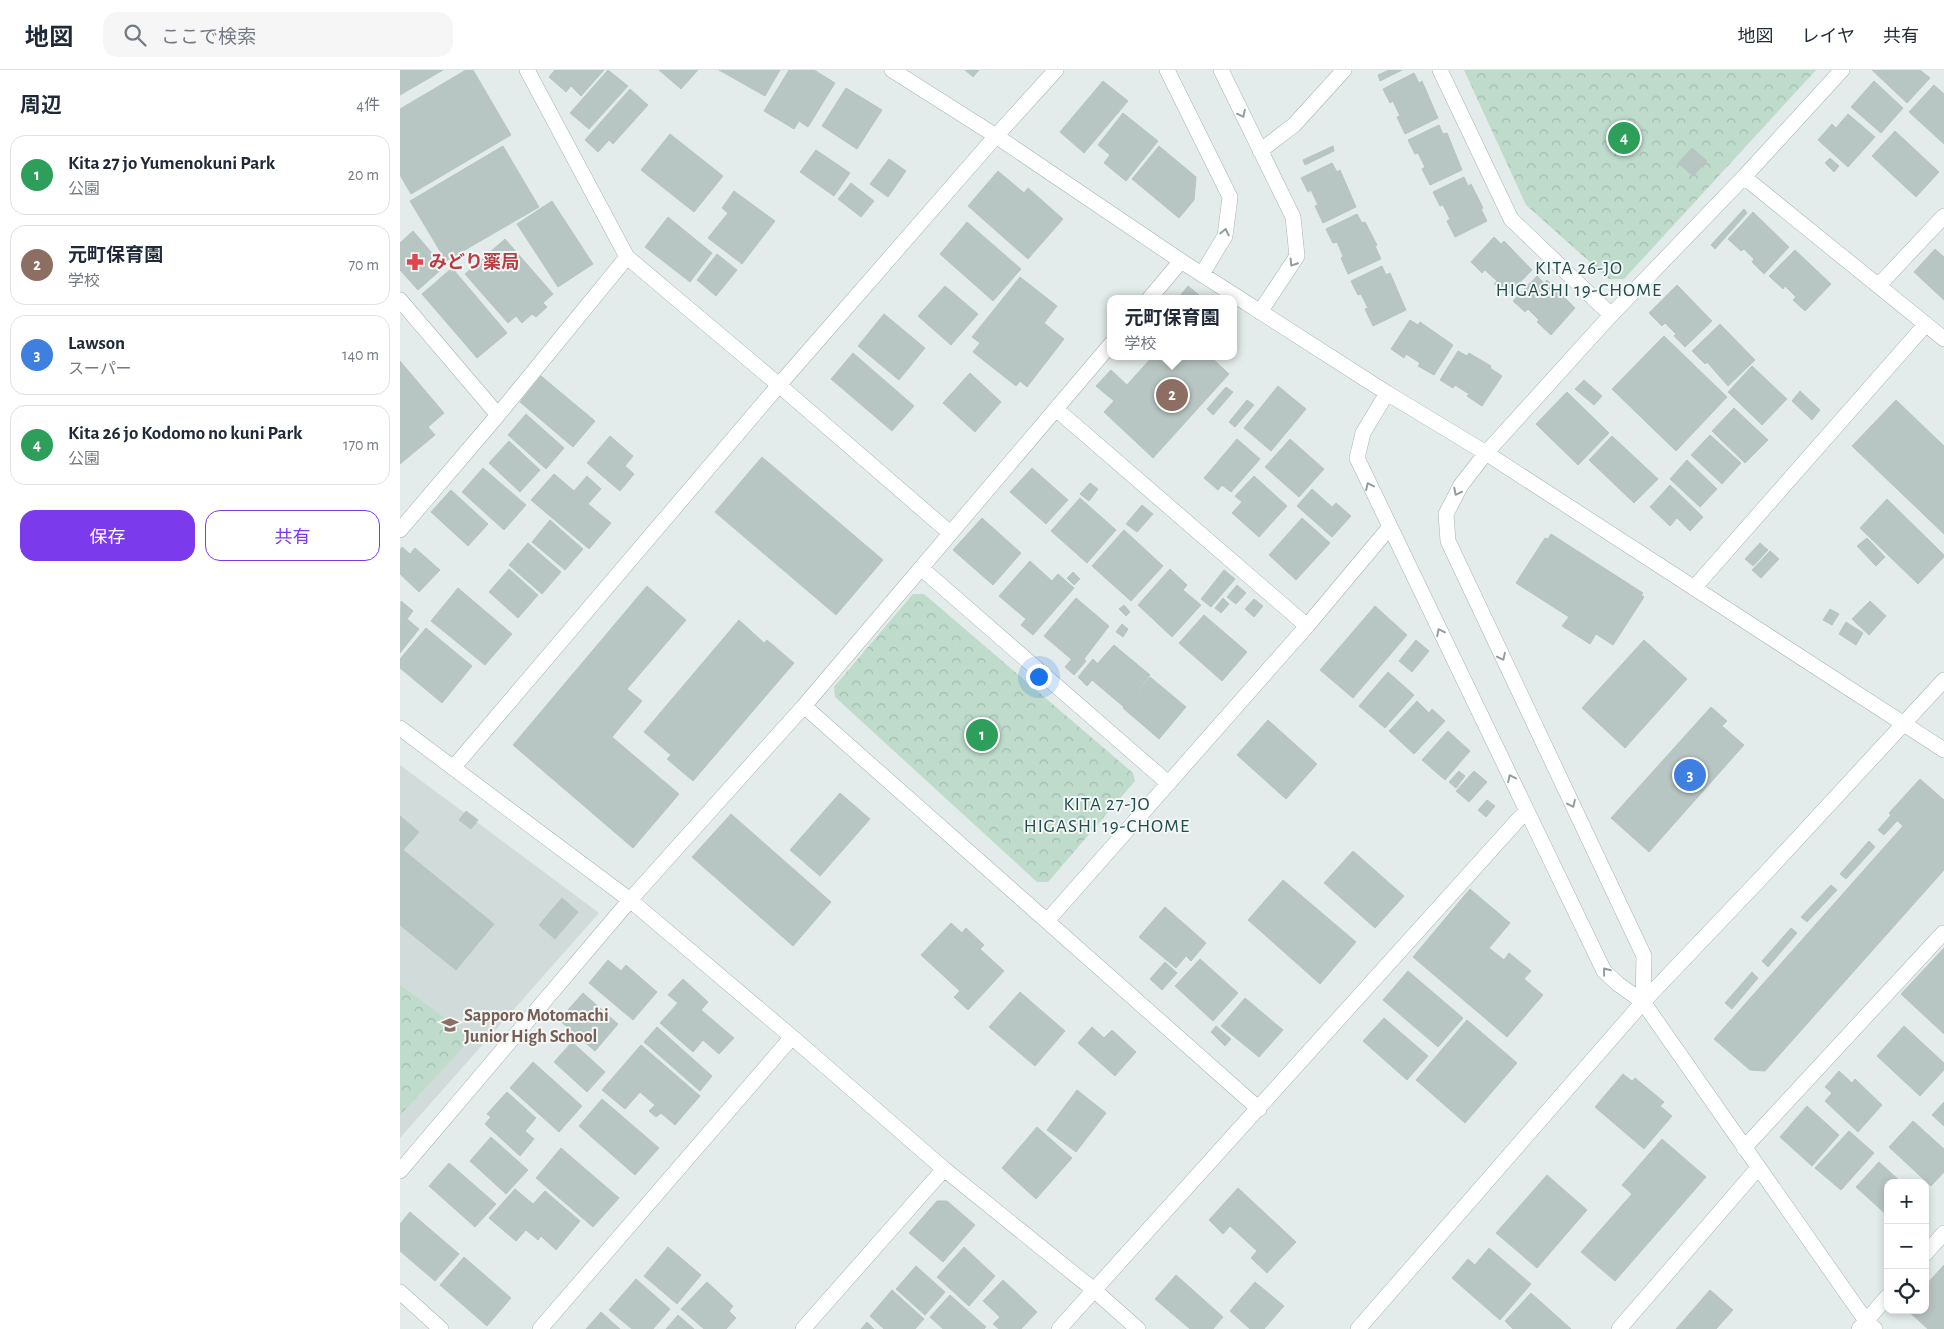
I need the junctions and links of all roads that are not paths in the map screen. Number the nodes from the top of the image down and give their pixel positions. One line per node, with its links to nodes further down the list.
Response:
1 (527, 70): 13 (street)
2 (892, 70): 9 (street)
3 (1056, 70): 9 (street)
4 (1167, 70): 15 (street, one-way to 4)
5 (1221, 70): 10 (street, one-way to 10)
6 (1344, 70): 10 (street)
7 (1440, 70): 22 (street)
8 (1842, 70): 11 (street)
9 (996, 136): 14 (street); 26 (street)
10 (1260, 151): 21 (street, one-way to 21)
11 (1744, 177): 16 (street); 22 (street)
12 (1944, 216): 16 (street)
13 (627, 257): 26 (street); 29 (street)
14 (1181, 261): 15 (street); 17 (street)
15 (1202, 274): 18 (street)
16 (1879, 286): 23 (street)
17 (1152, 295)
18 (1234, 295)
19 (1237, 297): 21 (street)
20 (400, 300): 29 (street)
21 (1260, 312): 27 (street)
22 (1611, 315): 30 (street)
23 (1926, 324): 24 (street); 35 (street)
24 (1944, 339)
25 (1107, 349): 28 (street)
26 (779, 385): 33 (street); 42 (street)
27 (1387, 393): 30 (street); 31 (street, one-way to 27)
28 (1056, 409): 33 (street); 36 (street)
29 (498, 414): 32 (street)
30 (1486, 453): 35 (street); 48 (street, one-way to 48)
31 (1389, 528): 36 (street); 44 (street, one-way to 31)
32 (400, 530)
33 (950, 533): 34 (street)
34 (921, 568): 38 (street); 43 (street)
35 (1694, 588): 39 (street)
36 (1307, 626): 43 (street)
37 (1944, 680): 39 (street)
38 (804, 706): 45 (street); 46 (street)
39 (1902, 724): 41 (street); 48 (street)
40 (400, 728): 42 (street)
41 (1944, 750)
42 (453, 768): 45 (street)
43 (1168, 783): 46 (street)
44 (1526, 811): 48 (street, one-way to 44); 50 (street)
45 (630, 900): 49 (street); 54 (street)
46 (1047, 921): 50 (street)
47 (1944, 934): 51 (street)
48 (1643, 1002): 51 (street); 66 (street)
49 (792, 1037): 53 (street); 62 (street)
50 (1259, 1109): 57 (street)
51 (1744, 1148): 52 (street)
52 (1758, 1168): 60 (street); 67 (street)
53 (944, 1169): 57 (street); 63 (street)
54 (400, 1170)
55 (1944, 1233): 56 (street)
56 (1929, 1250)
57 (1094, 1290): 64 (street); 65 (street)
58 (400, 1292): 61 (street)
59 (1884, 1301): 60 (street)
60 (1866, 1326)
61 (440, 1329)
62 (540, 1329)
63 (803, 1329)
64 (1059, 1329)
65 (1138, 1329)
66 (1358, 1329)
67 (1619, 1329)

